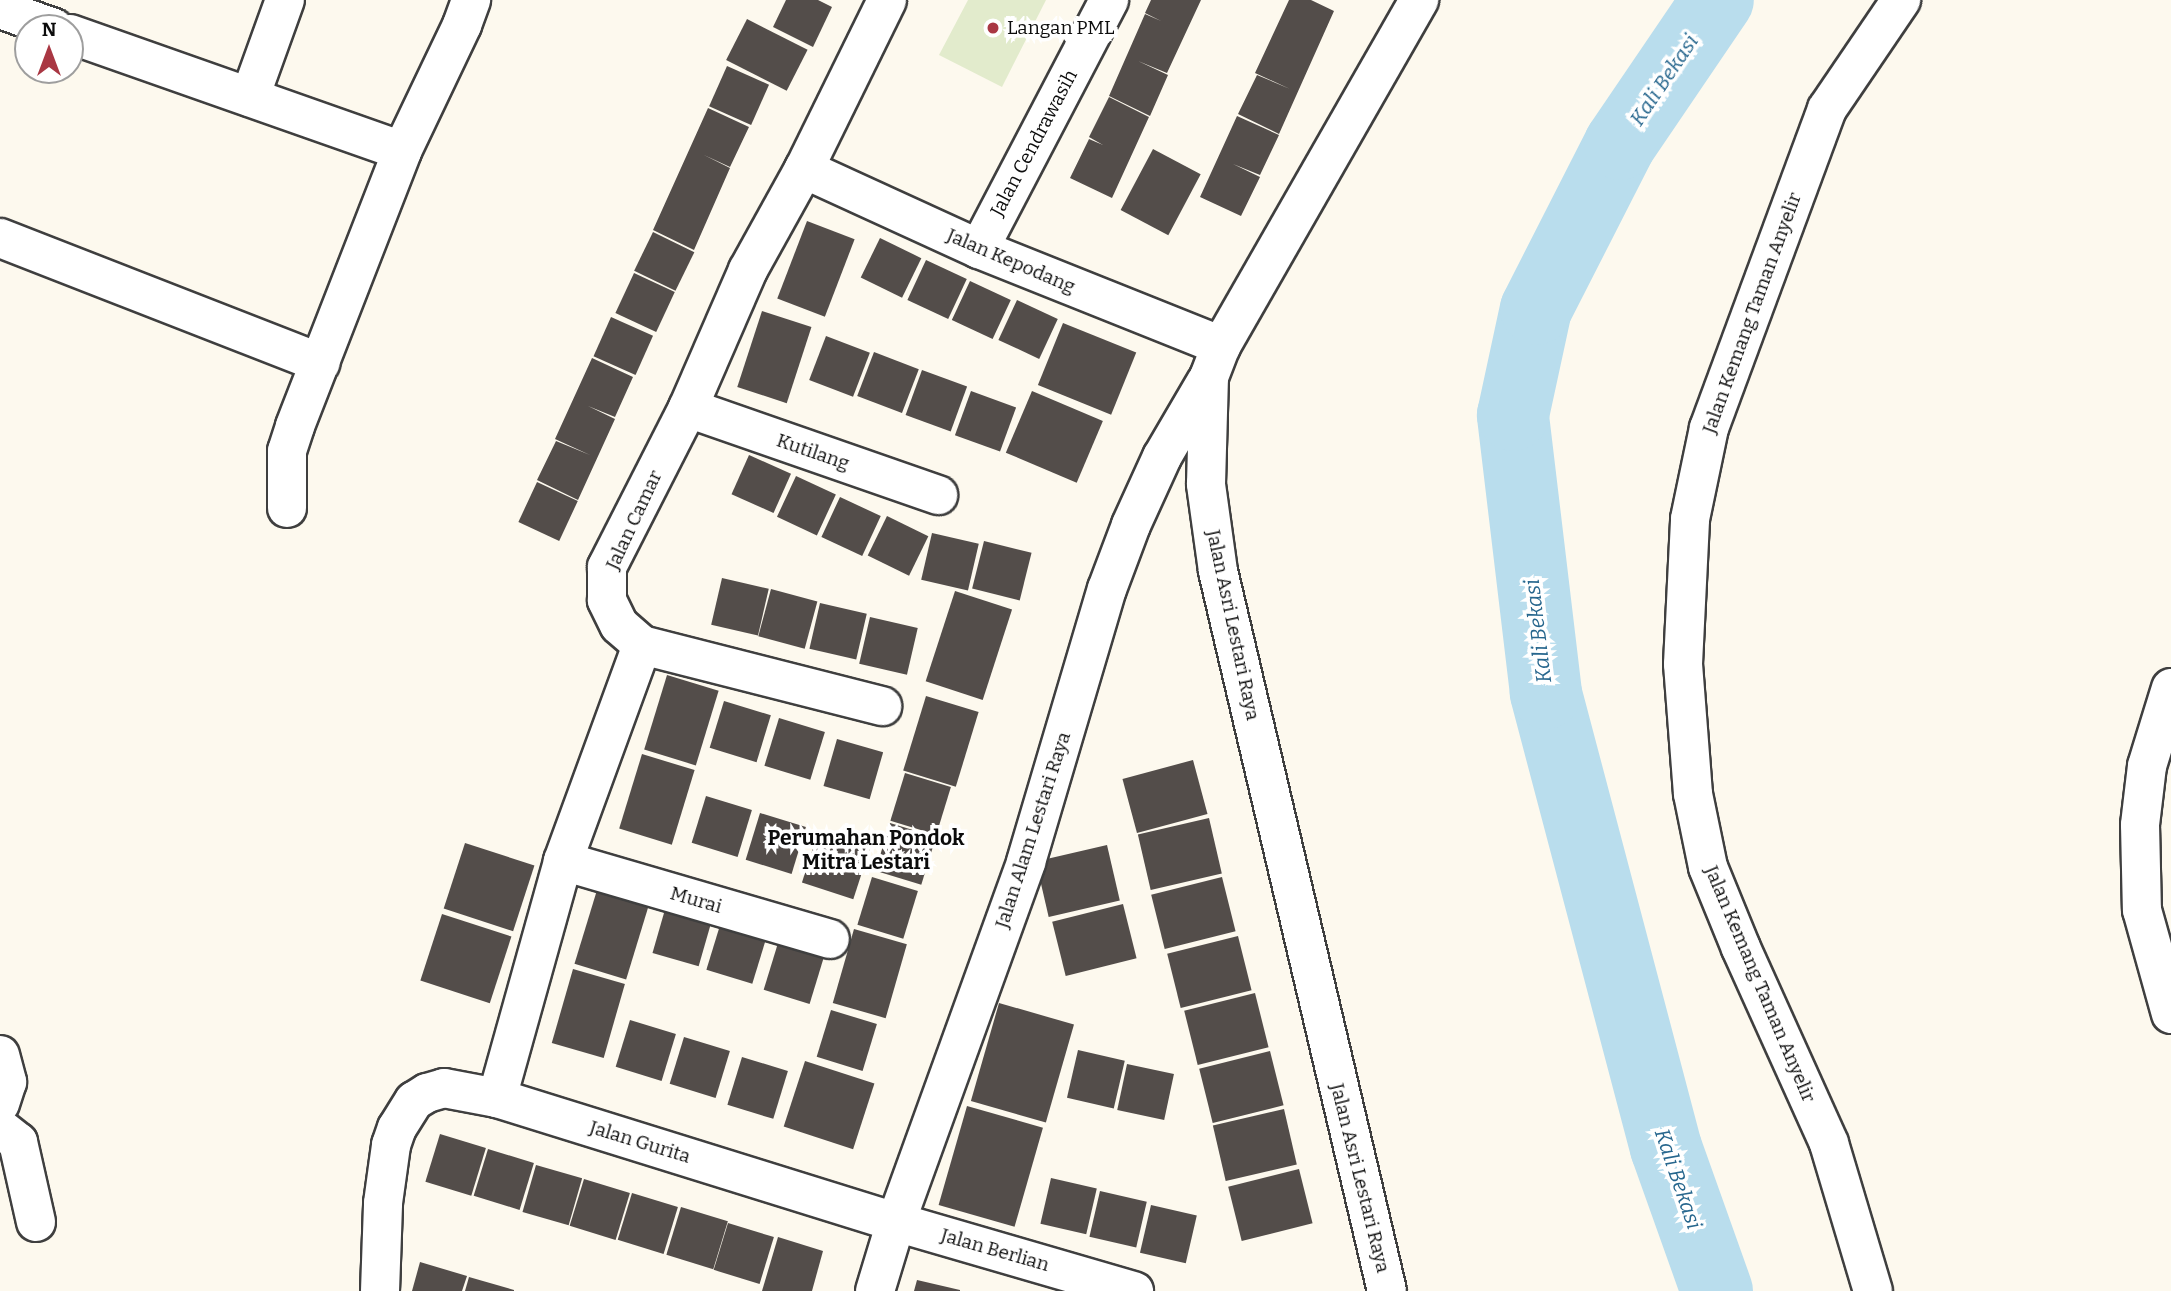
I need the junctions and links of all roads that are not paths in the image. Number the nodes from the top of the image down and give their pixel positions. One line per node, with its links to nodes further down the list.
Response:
1 (285, 0): 8 (street)
2 (471, 0): 9 (street)
3 (887, 0): 10 (street, Jalan Camar)
4 (1109, 0): 12 (street, Jalan Cendrawasih)
5 (1419, 0): 13 (street, Jalan Asri Lestari Raya)
6 (1901, 0): 34 (street, Jalan Kemang Taman Anyelir)
7 (84, 39): 8 (street)
8 (250, 97): 9 (street)
9 (402, 151): 14 (street)
10 (804, 169): 12 (street, Jalan Kepodang); 15 (street, Jalan Camar)
11 (0, 238): 14 (street)
12 (979, 249): 13 (street, Jalan Kepodang)
13 (1215, 361): 29 (street, Jalan Alam Lestari Raya); 33 (street, Jalan Asri Lestari Raya)
14 (320, 363): 17 (street)
15 (688, 408): 16 (street, Kutilang); 18 (street, Jalan Camar)
16 (938, 495)
17 (286, 508)
18 (642, 645): 20 (street); 21 (street)
19 (2171, 688): 23 (street)
20 (882, 706)
21 (563, 861): 22 (street, Murai); 25 (street)
22 (830, 939)
23 (2171, 1014)
24 (0, 1055): 26 (street)
25 (497, 1098): 29 (street, Jalan Gurita); 30 (street, Jalan Gurita)
26 (0, 1104)
27 (0, 1128): 28 (street)
28 (36, 1222)
29 (896, 1222): 31 (street, Jalan Alam Lestari Raya); 32 (street, Jalan Berlian)
30 (380, 1291)
31 (875, 1291)
32 (1134, 1291)
33 (1387, 1291)
34 (1873, 1291)

